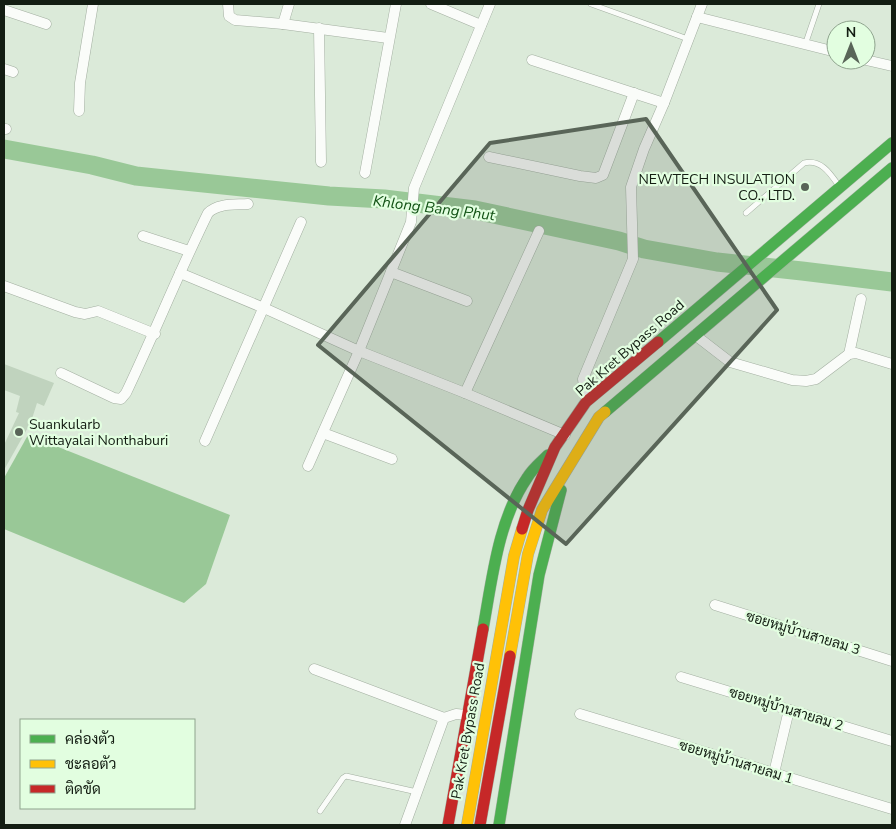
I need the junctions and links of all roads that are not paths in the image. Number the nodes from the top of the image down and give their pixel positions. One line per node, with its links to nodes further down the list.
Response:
1 (93, 4): 25 (street)
2 (228, 4): 13 (street)
3 (289, 4): 13 (street)
4 (396, 4): 16 (street)
5 (431, 4): 14 (street)
6 (490, 4): 14 (street)
7 (591, 4): 17 (lane)
8 (702, 4): 11 (street)
9 (819, 4): 18 (lane)
10 (4, 10): 12 (street)
11 (697, 17): 17 (street); 18 (street)
12 (46, 24)
13 (283, 24): 15 (street)
14 (481, 26): 38 (street)
15 (319, 28): 16 (street); 28 (street)
16 (388, 38): 30 (street)
17 (688, 39): 24 (street)
18 (805, 45): 19 (street)
19 (826, 50)
20 (532, 60): 23 (street)
21 (876, 62): 22 (street)
22 (892, 66)
23 (634, 93): 24 (street); 27 (street)
24 (664, 103): 51 (street)
25 (79, 111)
26 (892, 143): 31 (main road, Pak Kret Bypass Road)
27 (489, 157)
28 (321, 162)
29 (892, 168): 45 (main road, Pak Kret Bypass Road)
30 (365, 173)
31 (840, 188): 33 (lane); 51 (main road, Pak Kret Bypass Road)
32 (248, 204): 37 (street)
33 (746, 213)
34 (301, 222): 43 (street)
35 (539, 231): 50 (street)
36 (143, 236): 37 (street)
37 (189, 251): 39 (street)
38 (391, 272): 42 (street); 46 (street)
39 (180, 273): 43 (street); 44 (street)
40 (4, 286): 44 (street)
41 (861, 299): 47 (street)
42 (467, 301)
43 (264, 308): 46 (street); 54 (street)
44 (154, 334): 49 (street)
45 (695, 335): 47 (street); 58 (main road, Pak Kret Bypass Road)
46 (360, 351): 50 (street); 52 (street)
47 (849, 354): 48 (street)
48 (892, 364)
49 (61, 373)
50 (465, 393): 53 (street)
51 (586, 402): 53 (main road, Pak Kret Bypass Road)
52 (323, 433): 56 (street); 57 (street)
53 (565, 435): 55 (main road, Pak Kret Bypass Road)
54 (205, 441)
55 (555, 448): 65 (main road); 74 (main road, Pak Kret Bypass Road)
56 (392, 459)
57 (308, 466)
58 (568, 467): 75 (main road, Pak Kret Bypass Road); 76 (main road)
59 (714, 605): 60 (street, ซอยหมู่บ้านสายลม 3)
60 (892, 660)
61 (314, 669): 66 (street)
62 (681, 677): 63 (street, ซอยหมู่บ้านสายลม 2)
63 (789, 710): 67 (street, ซอยหมู่บ้านสายลม 2); 68 (street)
64 (580, 714): 68 (street, ซอยหมู่บ้านสายลม 1)
65 (468, 715): 66 (street); 73 (main road)
66 (444, 718): 69 (street)
67 (892, 741)
68 (774, 773): 70 (street, ซอยหมู่บ้านสายลม 1)
69 (418, 792): 71 (lane); 72 (street)
70 (892, 809)
71 (320, 811)
72 (406, 825)
73 (448, 825)
74 (467, 825)
75 (480, 825)
76 (499, 825)

